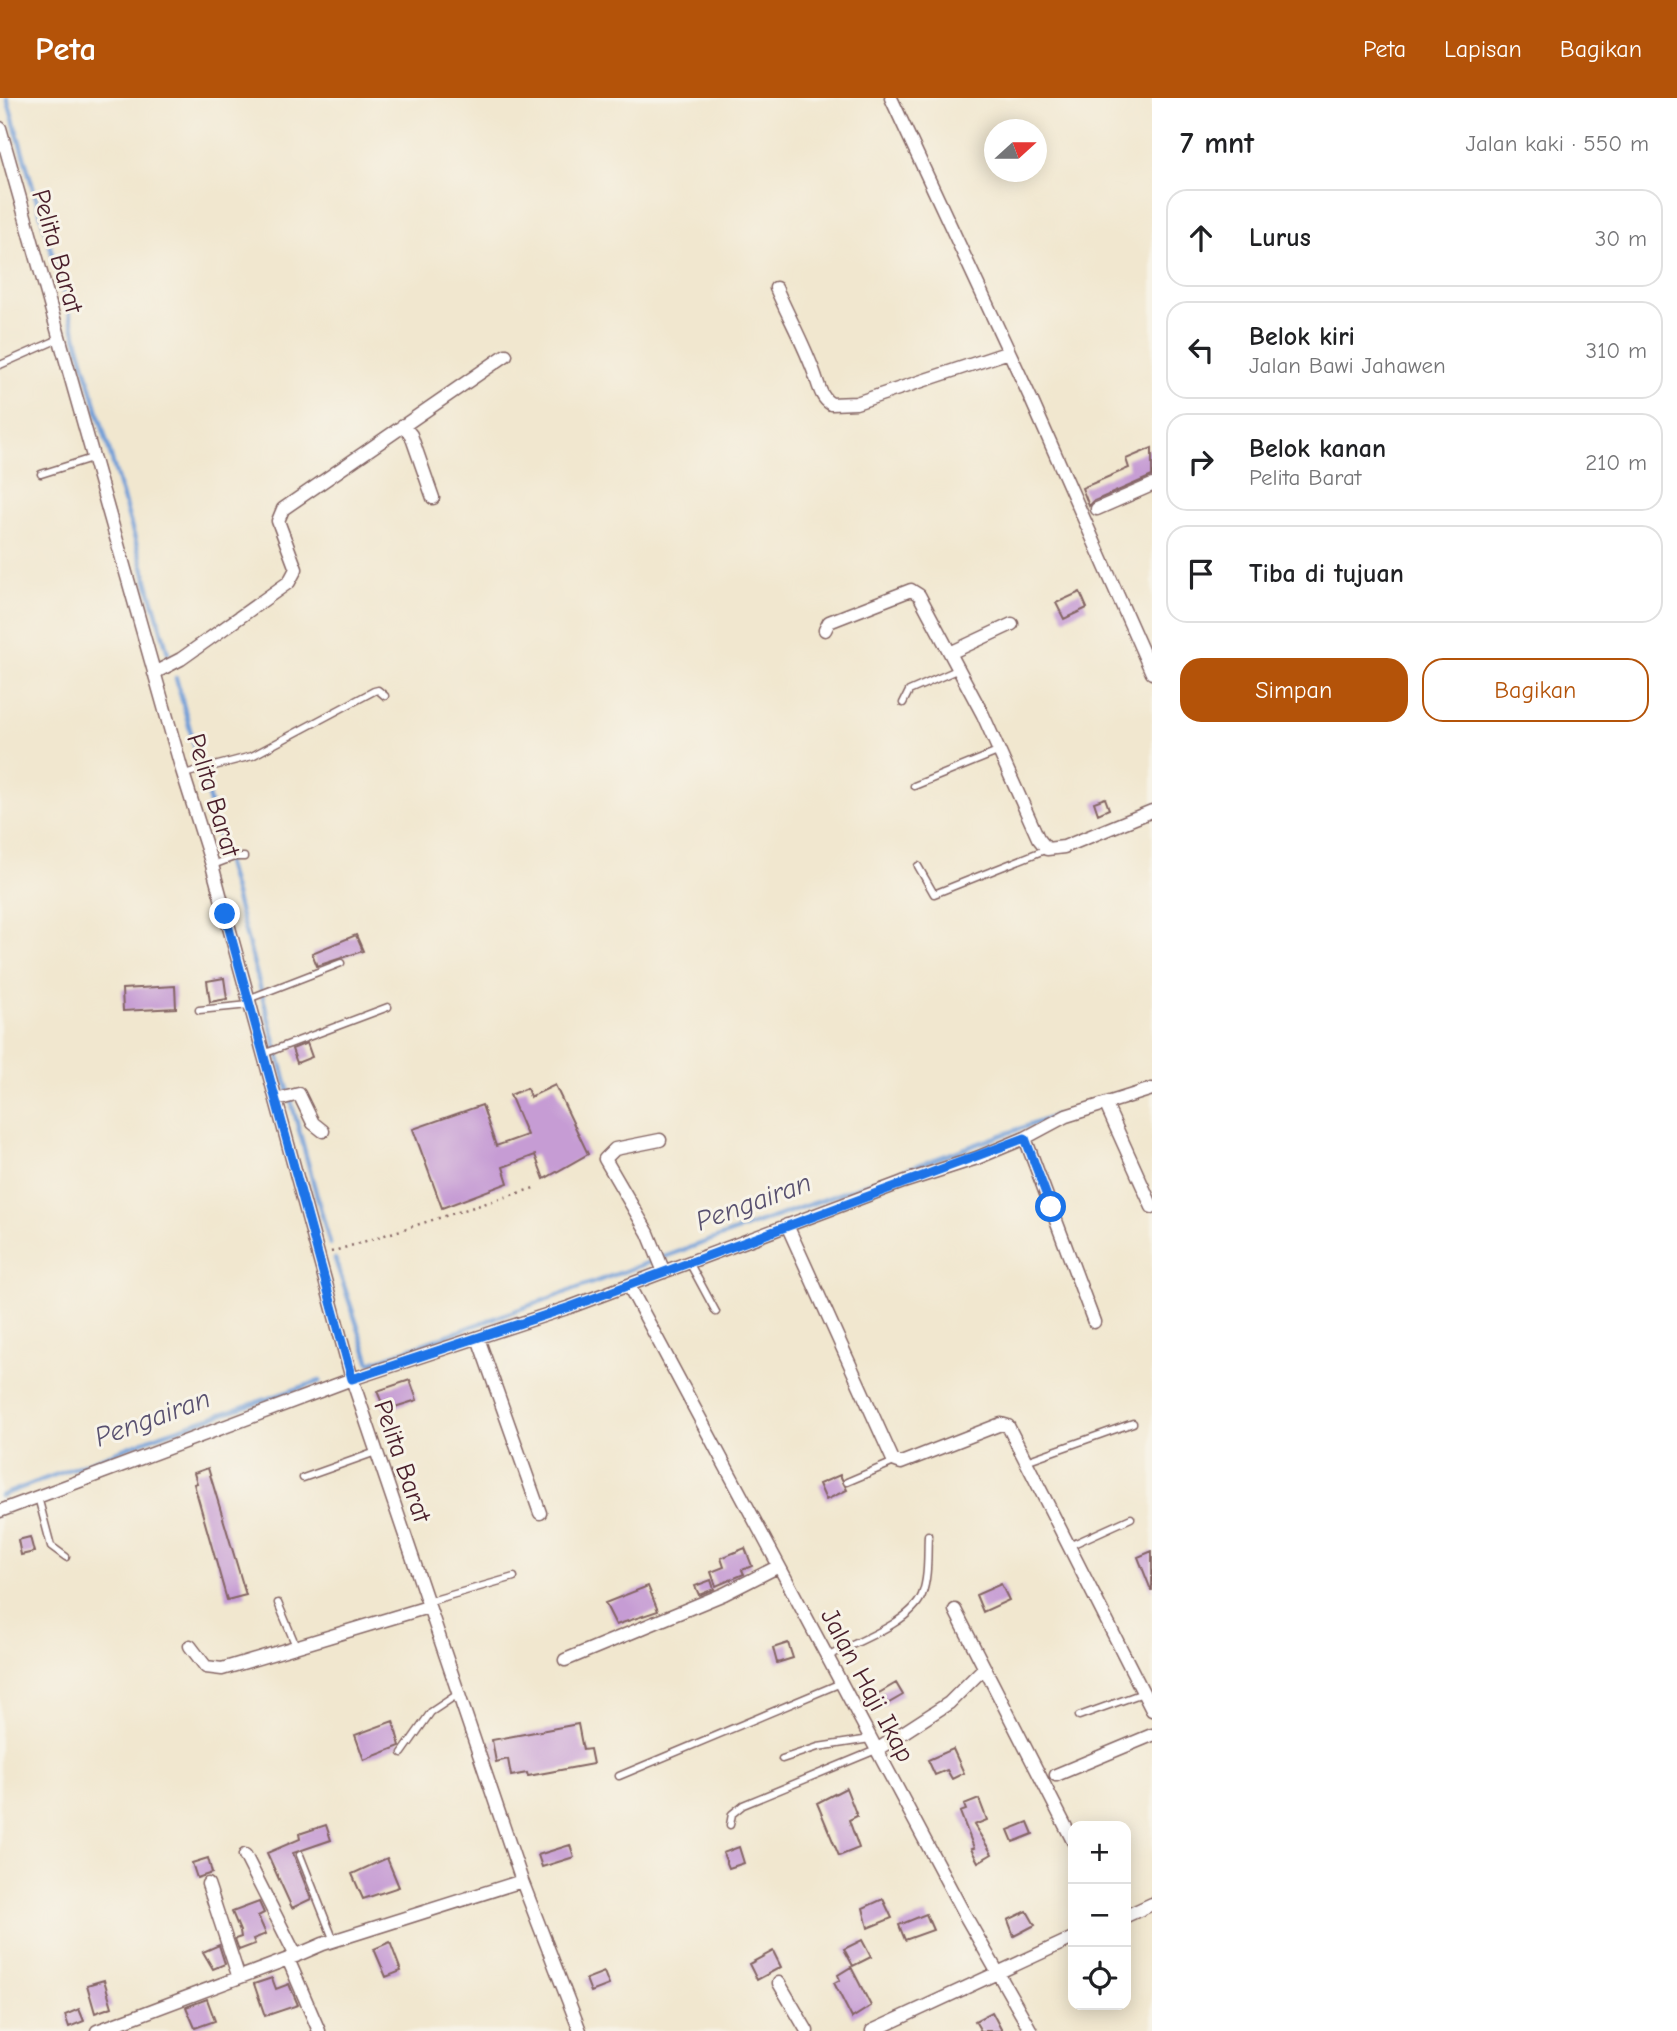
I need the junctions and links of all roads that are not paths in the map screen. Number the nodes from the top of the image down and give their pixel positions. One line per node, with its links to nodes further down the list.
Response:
1 (891, 98): 5 (street)
2 (0, 128): 4 (street, Pelita Barat)
3 (776, 288): 5 (street)
4 (59, 339): 7 (lane); 9 (street, Pelita Barat)
5 (1009, 352): 19 (street)
6 (506, 355): 8 (street)
7 (0, 365)
8 (403, 425): 12 (street); 18 (street)
9 (92, 458): 10 (lane); 18 (street, Pelita Barat)
10 (41, 474)
11 (1152, 485): 13 (street)
12 (433, 498)
13 (1097, 509)
14 (1012, 624): 16 (street)
15 (825, 630): 16 (street)
16 (950, 653): 17 (street)
17 (959, 669): 21 (lane); 22 (street)
18 (154, 673): 23 (street, Pelita Barat)
19 (1152, 673)
20 (385, 696): 23 (lane)
21 (903, 703)
22 (1000, 751): 24 (lane); 26 (street)
23 (184, 774): 28 (street, Pelita Barat)
24 (914, 786)
25 (1152, 811): 26 (street)
26 (1047, 849): 29 (lane)
27 (244, 857): 28 (lane)
28 (212, 865): 31 (street, Pelita Barat)
29 (918, 866)
30 (341, 963): 31 (lane)
31 (248, 1002): 33 (lane); 34 (street, Pelita Barat)
32 (388, 1007): 34 (lane)
33 (199, 1010)
34 (263, 1054): 36 (street, Pelita Barat)
35 (1152, 1089): 37 (street)
36 (276, 1100): 38 (street); 49 (street, Pelita Barat)
37 (1106, 1105): 39 (street); 41 (street)
38 (323, 1131)
39 (1025, 1138): 42 (street); 47 (street)
40 (660, 1140): 44 (street)
41 (1152, 1207)
42 (787, 1226): 43 (street); 53 (street)
43 (689, 1262): 44 (street); 46 (lane)
44 (664, 1272): 45 (street)
45 (629, 1286): 48 (street); 63 (street, Jalan Haji Ikap)
46 (716, 1312)
47 (1094, 1322)
48 (478, 1338): 49 (street); 58 (street)
49 (352, 1379): 51 (street, Pelita Barat); 56 (street)
50 (1133, 1423): 52 (lane)
51 (376, 1452): 54 (lane); 66 (street, Pelita Barat)
52 (1026, 1461): 53 (street); 61 (street)
53 (894, 1462): 55 (lane)
54 (303, 1478)
55 (847, 1482)
56 (38, 1497): 57 (street); 62 (lane)
57 (0, 1511)
58 (540, 1513)
59 (1131, 1518): 61 (lane)
60 (928, 1535): 70 (lane)
61 (1069, 1546): 74 (street)
62 (66, 1557)
63 (779, 1566): 70 (street, Jalan Haji Ikap); 71 (street)
64 (514, 1577): 66 (lane)
65 (278, 1603): 69 (lane)
66 (428, 1605): 69 (street); 75 (street, Pelita Barat)
67 (955, 1610): 72 (street)
68 (190, 1646): 69 (street)
69 (298, 1648)
70 (827, 1657): 73 (street, Jalan Haji Ikap)
71 (565, 1660)
72 (984, 1668): 79 (street); 85 (street)
73 (841, 1683): 79 (street, Jalan Haji Ikap); 83 (lane)
74 (1143, 1693): 76 (street); 77 (lane)
75 (458, 1694): 80 (lane); 88 (street, Pelita Barat)
76 (1152, 1710)
77 (1079, 1716)
78 (1152, 1735): 82 (street)
79 (875, 1744): 81 (lane); 84 (lane); 95 (street, Jalan Haji Ikap)
80 (402, 1753)
81 (782, 1759)
82 (1056, 1775)
83 (619, 1776)
84 (730, 1825)
85 (1068, 1831)
86 (246, 1855): 94 (street)
87 (300, 1855): 93 (lane)
88 (522, 1881): 93 (street); 100 (street, Pelita Barat)
89 (208, 1884): 96 (street)
90 (1152, 1904): 91 (street)
91 (1131, 1914)
92 (1068, 1940): 95 (street)
93 (334, 1941): 94 (street)
94 (292, 1957): 96 (street); 99 (street)
95 (996, 1972): 102 (street); 103 (street, Jalan Haji Ikap)
96 (238, 1975): 98 (street)
97 (779, 1983): 101 (street)
98 (97, 2031)
99 (319, 2031)
100 (580, 2031)
101 (807, 2031)
102 (872, 2031)
103 (1031, 2031)

